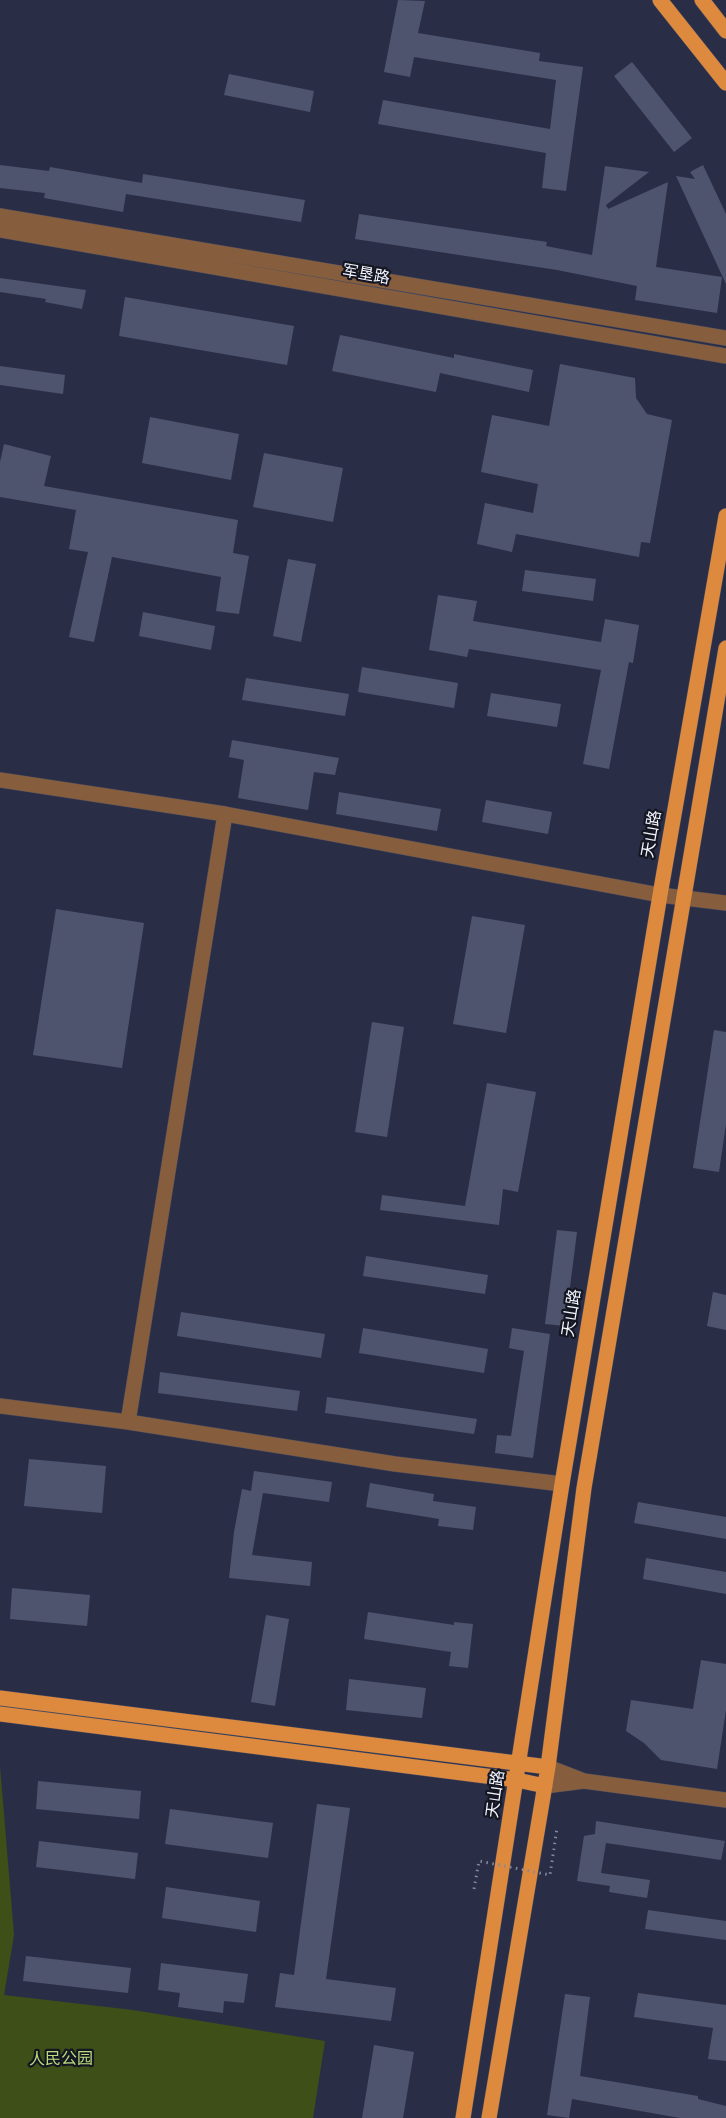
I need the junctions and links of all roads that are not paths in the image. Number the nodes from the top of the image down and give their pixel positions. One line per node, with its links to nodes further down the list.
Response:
1 (660, 0): 4 (main road)
2 (702, 0): 3 (main road)
3 (726, 31)
4 (726, 83)
5 (0, 216): 7 (street, 军垦路)
6 (0, 230): 8 (street, 军垦路)
7 (726, 338)
8 (726, 356)
9 (726, 516): 13 (main road, 天山路)
10 (726, 648): 14 (main road)
11 (0, 780): 12 (street)
12 (225, 814): 13 (street); 17 (street)
13 (660, 895): 14 (street); 18 (main road, 天山路)
14 (684, 897): 15 (street); 22 (main road)
15 (726, 903)
16 (0, 1406): 17 (street)
17 (128, 1422): 18 (street)
18 (562, 1484): 21 (main road, 天山路)
19 (0, 1698): 21 (main road)
20 (0, 1714): 23 (main road)
21 (518, 1762): 22 (main road); 23 (main road, 天山路)
22 (548, 1767): 24 (street); 25 (main road)
23 (517, 1780): 25 (main road); 27 (main road, 天山路)
24 (584, 1781): 25 (street); 26 (street)
25 (545, 1786): 28 (main road)
26 (726, 1800)
27 (463, 2118)
28 (489, 2118)

